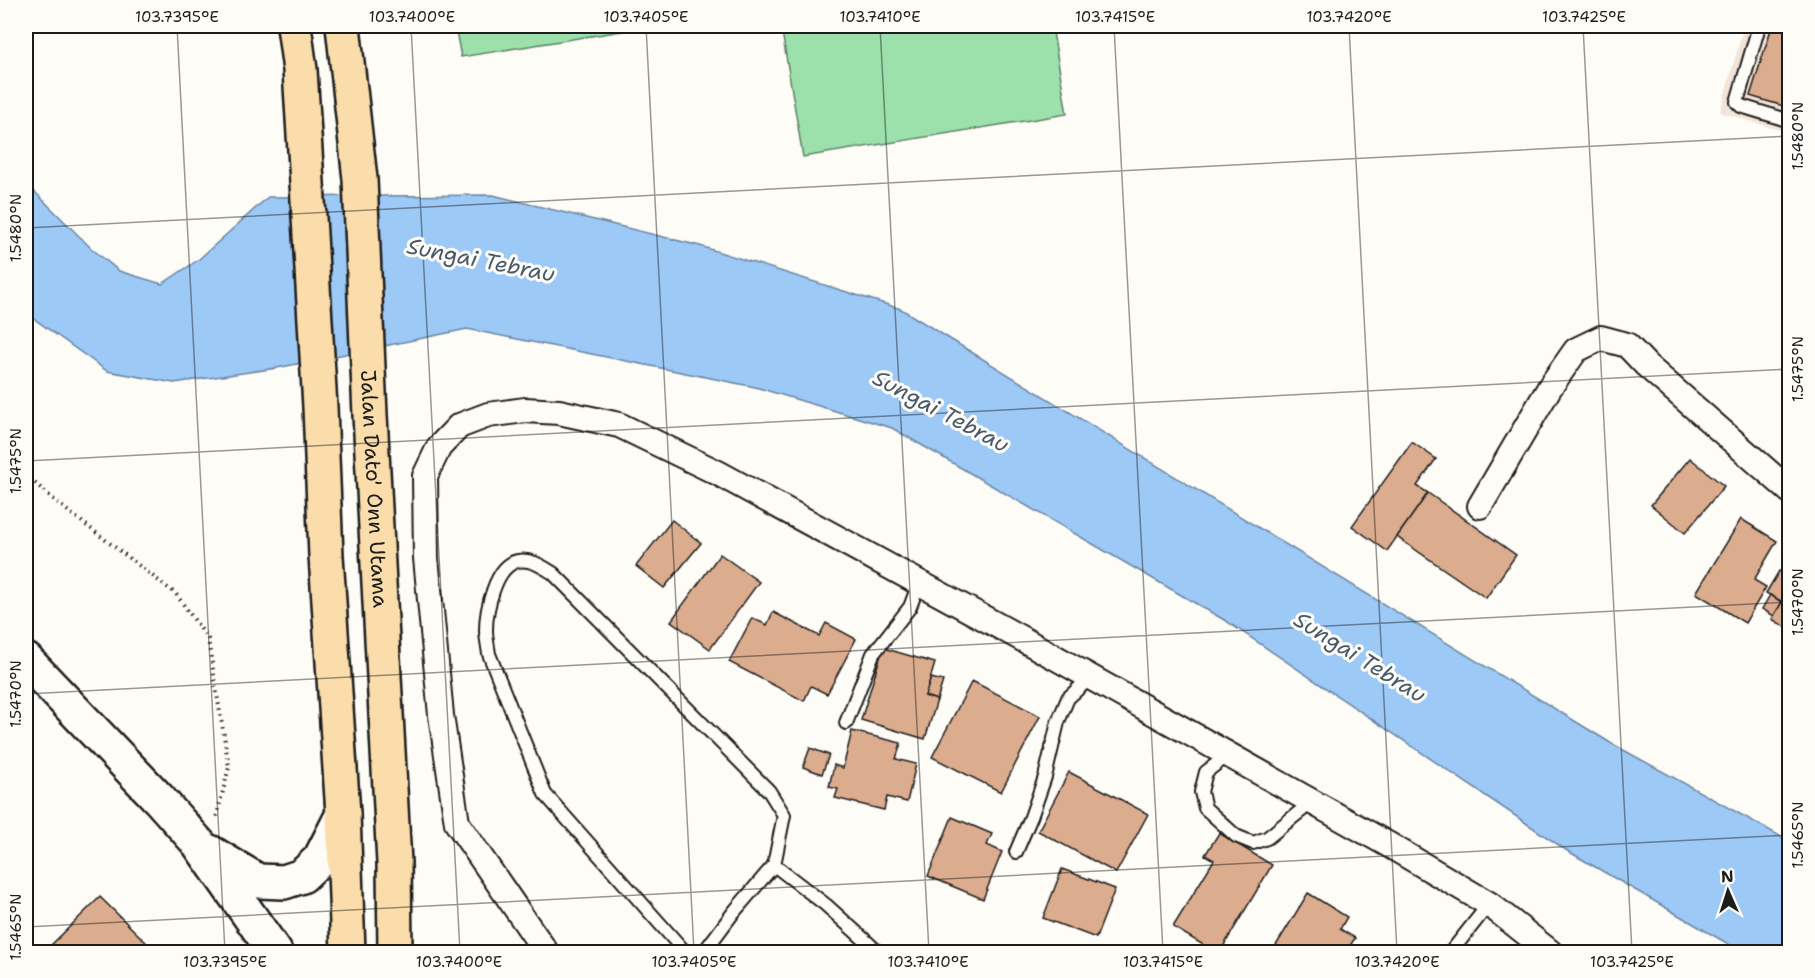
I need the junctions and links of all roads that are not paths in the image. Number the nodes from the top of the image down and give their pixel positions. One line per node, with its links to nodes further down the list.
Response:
1 (294, 26): 13 (main road)
2 (343, 26): 20 (main road, Jalan Dato' Onn Utama)
3 (1760, 26): 4 (lane)
4 (1790, 121)
5 (1790, 491): 6 (street)
6 (1480, 506)
7 (919, 583): 9 (street); 10 (lane); 21 (street)
8 (26, 660): 14 (street)
9 (1090, 677): 11 (street); 15 (lane)
10 (846, 723)
11 (1228, 754): 12 (street); 12 (lane)
12 (1312, 802): 17 (street)
13 (343, 814): 14 (street); 19 (main road)
14 (199, 844): 18 (street)
15 (1016, 852)
16 (774, 866): 22 (lane); 23 (lane); 24 (lane)
17 (1489, 904): 25 (lane); 26 (street)
18 (275, 952)
19 (348, 952)
20 (395, 952)
21 (546, 952)
22 (685, 952)
23 (704, 952)
24 (878, 952)
25 (1450, 952)
26 (1550, 952)

